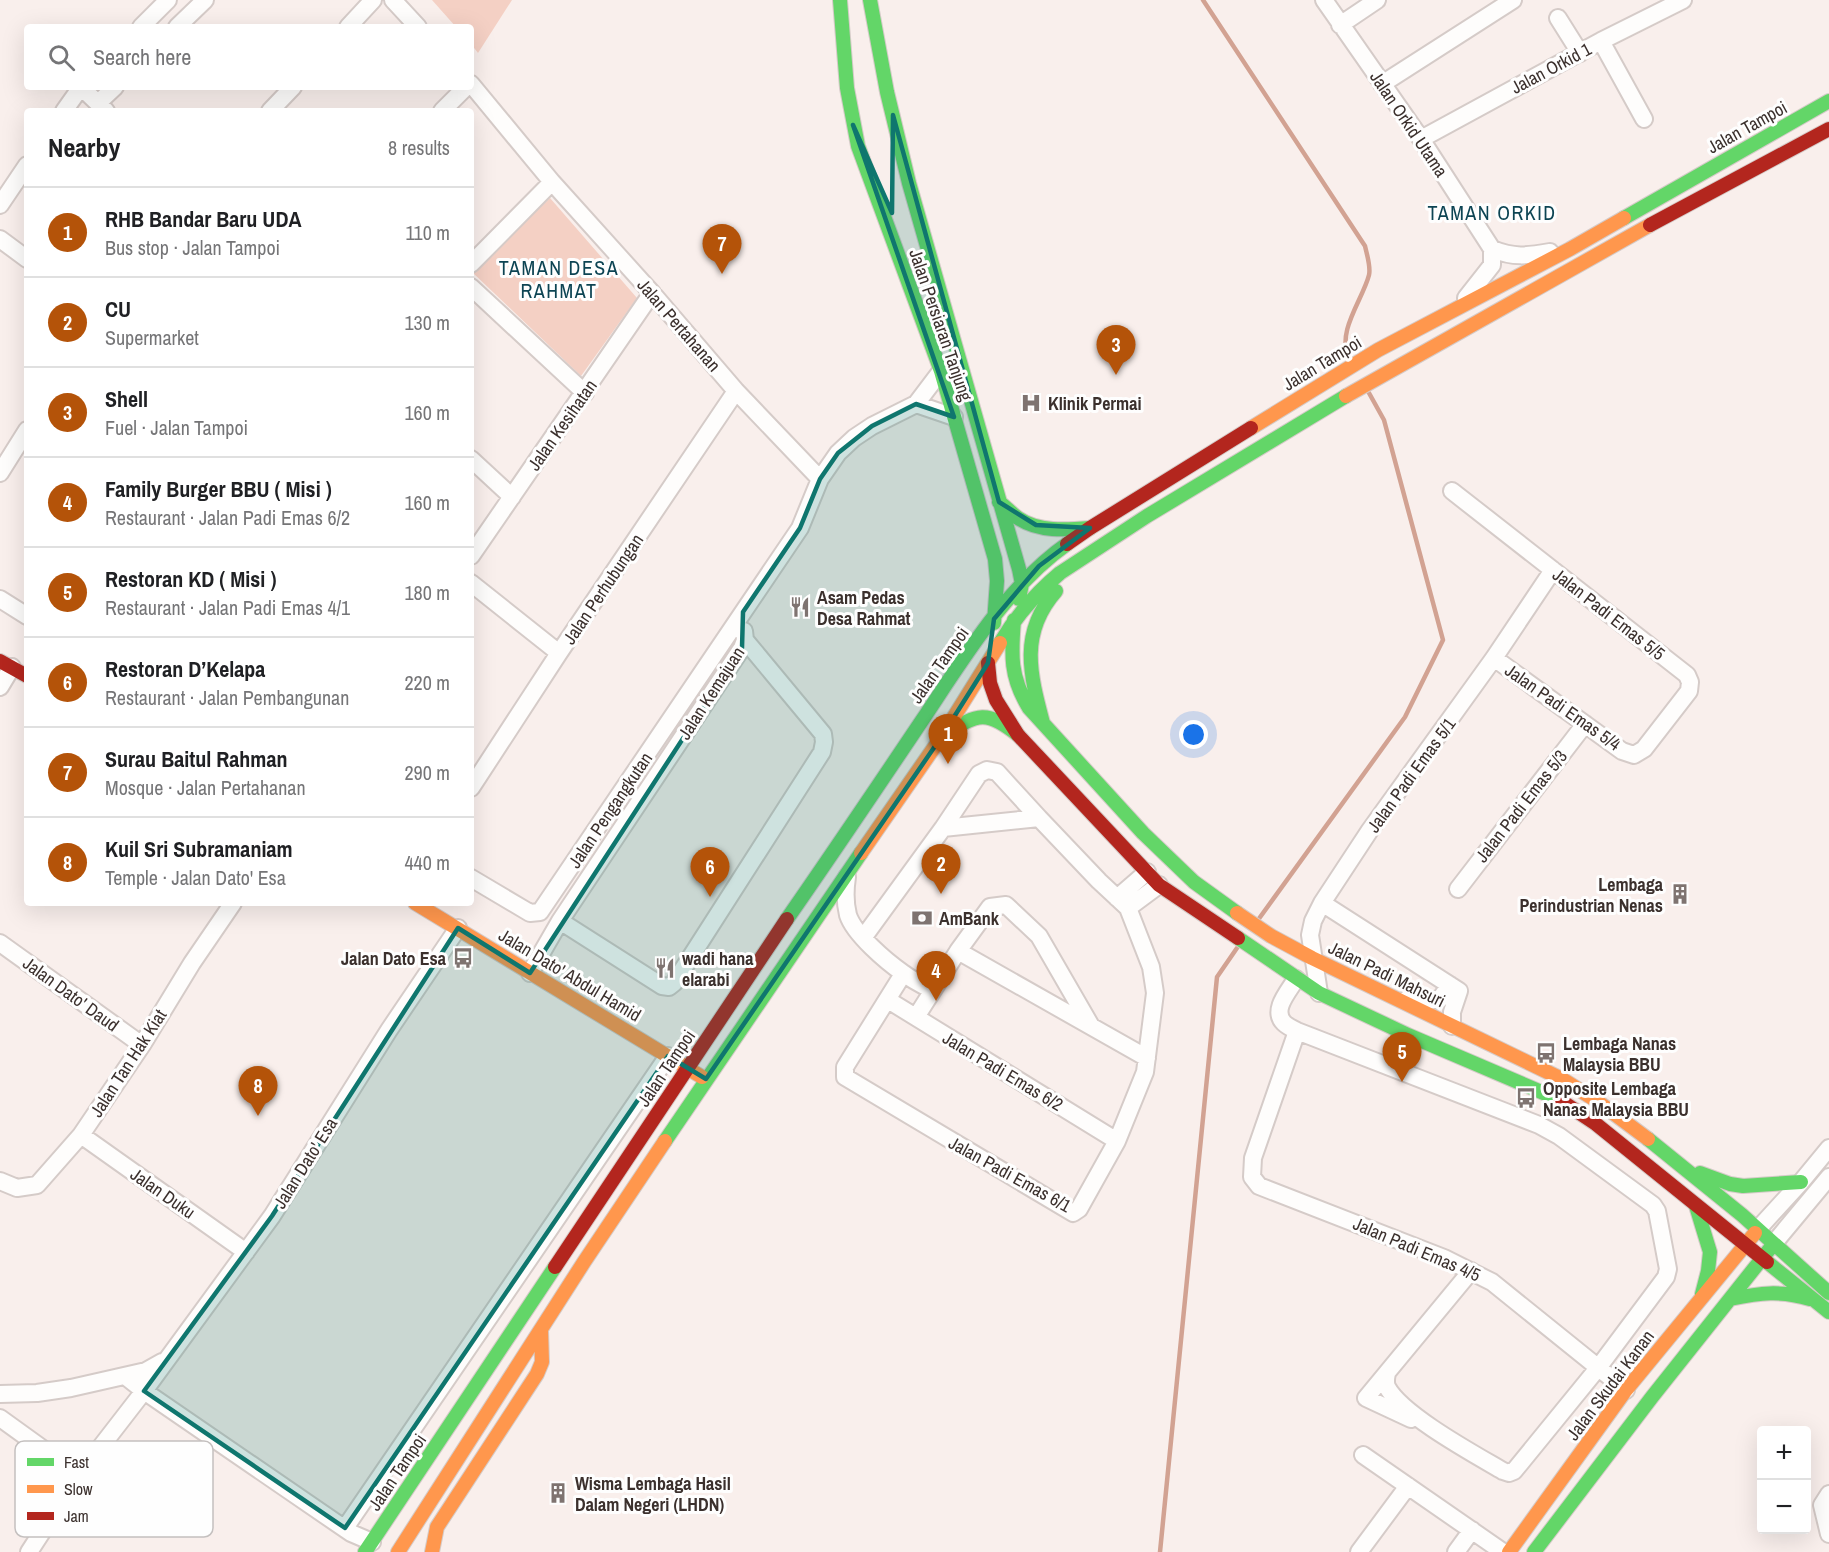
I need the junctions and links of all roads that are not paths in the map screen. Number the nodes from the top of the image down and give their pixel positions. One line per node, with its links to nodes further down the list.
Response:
1 (168, 0): 12 (street)
2 (206, 0): 13 (street)
3 (374, 0): 14 (street)
4 (393, 0): 15 (street)
5 (840, 0): 33 (main road, Jalan Persiaran Tanjung)
6 (870, 0): 31 (main road, Jalan Persiaran Tanjung)
7 (1324, 0): 16 (street, Jalan Orkid Utama)
8 (1377, 0): 16 (street)
9 (1513, 0): 19 (street)
10 (1683, 0): 17 (street, Jalan Orkid 1)
11 (1558, 18): 18 (street)
12 (144, 24)
13 (180, 24)
14 (351, 24)
15 (415, 24)
16 (1340, 25): 19 (street, Jalan Orkid Utama)
17 (1601, 42): 18 (street, Jalan Orkid 1); 32 (street)
18 (1580, 53): 35 (street, Jalan Orkid 1)
19 (1382, 84): 35 (street, Jalan Orkid Utama)
20 (474, 88): 37 (street, Jalan Pertahanan)
21 (79, 90): 28 (street)
22 (84, 90): 27 (street)
23 (113, 90): 27 (street)
24 (290, 90): 29 (street)
25 (463, 90): 30 (street)
26 (1829, 101): 41 (main road, Jalan Tampoi)
27 (102, 107)
28 (66, 108)
29 (273, 108)
30 (445, 108)
31 (893, 115): 33 (main road); 58 (main road, Jalan Persiaran Tanjung)
32 (1644, 119)
33 (853, 125): 47 (main road, Jalan Persiaran Tanjung)
34 (1829, 129): 59 (main road)
35 (1421, 139): 40 (street, Jalan Orkid Utama)
36 (24, 169): 38 (street)
37 (552, 182): 43 (street); 45 (street, Jalan Pertahanan)
38 (0, 205)
39 (0, 239): 42 (street)
40 (1492, 249): 41 (street); 46 (street)
41 (1570, 249): 46 (main road, Jalan Tampoi)
42 (24, 257)
43 (474, 261)
44 (474, 290): 49 (street)
45 (652, 293): 48 (street, Jalan Pertahanan); 49 (street, Jalan Kesihatan)
46 (1455, 310): 60 (main road, Jalan Tampoi)
47 (941, 371): 50 (street); 51 (main road, Jalan Persiaran Tanjung)
48 (736, 391): 55 (street, Jalan Pertahanan); 72 (street, Jalan Perhubungan)
49 (585, 393): 57 (street, Jalan Kesihatan)
50 (916, 404): 51 (street); 55 (street)
51 (954, 417): 61 (main road, Jalan Persiaran Tanjung)
52 (24, 435): 54 (street)
53 (474, 462): 57 (street)
54 (0, 473)
55 (820, 479): 67 (street)
56 (1452, 490): 63 (street, Jalan Padi Emas 5/5)
57 (512, 497): 62 (street, Jalan Kesihatan)
58 (999, 502): 60 (main road); 64 (main road, Jalan Persiaran Tanjung)
59 (1147, 516): 70 (main road); 79 (main road)
60 (1090, 528): 64 (main road, Jalan Tampoi)
61 (985, 529): 69 (main road, Jalan Persiaran Tanjung); 76 (main road)
62 (474, 552)
63 (1553, 570): 73 (street, Jalan Padi Emas 5/1); 83 (street, Jalan Padi Emas 5/5)
64 (1022, 584): 69 (main road, Jalan Tampoi); 70 (main road, Jalan Persiaran Tanjung)
65 (474, 585): 72 (street)
66 (0, 599): 68 (street)
67 (743, 612): 71 (street, Jalan Kemajuan); 89 (street, Jalan Pengangkutan)
68 (24, 614)
69 (994, 619): 74 (main road, Jalan Persiaran Tanjung); 76 (main road, Jalan Tampoi)
70 (1014, 620): 74 (main road); 79 (main road, Jalan Padi Mahsuri)
71 (745, 640): 96 (street, Jalan Kemajuan); 96 (street)
72 (559, 653): 84 (street, Jalan Perhubungan)
73 (1494, 658): 80 (street, Jalan Padi Emas 5/4); 93 (street, Jalan Padi Emas 5/1)
74 (988, 663): 81 (main road); 82 (main road)
75 (6, 664): 77 (main road); 78 (street)
76 (960, 666): 117 (main road, Jalan Tampoi)
77 (24, 674)
78 (0, 687)
79 (1043, 723): 101 (main road, Jalan Padi Mahsuri)
80 (1585, 724): 83 (street, Jalan Padi Emas 5/4); 91 (street, Jalan Padi Emas 5/3)
81 (1018, 735): 82 (main road); 88 (main road)
82 (942, 736): 87 (main road)
83 (1634, 755)
84 (474, 783)
85 (1039, 818): 86 (street); 86 (street, Jalan Padi Emas 6/1); 92 (street, Jalan Padi Emas 6/1)
86 (943, 828): 98 (street, Jalan Padi Emas 6/1)
87 (848, 870): 98 (street); 118 (main road)
88 (1147, 872): 90 (main road); 92 (street)
89 (474, 880)
90 (1159, 885): 92 (street); 104 (main road)
91 (1458, 889)
92 (1122, 903): 116 (street, Jalan Padi Emas 6/1)
93 (1322, 903): 101 (street, Jalan Padi Emas 5/1); 105 (street)
94 (232, 906): 114 (street, Jalan Tan Hak Kiat)
95 (420, 906): 97 (main road, Jalan Dato' Abdul Hamid)
96 (560, 921): 102 (street, Jalan Kemajuan)
97 (458, 928): 102 (main road, Jalan Dato' Abdul Hamid); 130 (street, Jalan Dato' Esa)
98 (863, 938): 103 (street)
99 (0, 943): 114 (street, Jalan Dato' Daud)
100 (958, 951): 106 (street); 111 (street); 111 (street)
101 (1312, 958): 107 (street, Jalan Padi Emas 5/1); 108 (main road, Jalan Padi Mahsuri)
102 (530, 973): 115 (main road, Jalan Dato' Abdul Hamid)
103 (903, 974): 106 (street); 109 (street, Jalan Padi Emas 6/1)
104 (1296, 979): 107 (main road); 113 (street)
105 (1454, 988): 108 (street); 112 (street)
106 (932, 990): 110 (street)
107 (1319, 993): 126 (main road)
108 (1388, 995): 112 (main road, Jalan Padi Mahsuri)
109 (888, 1000): 110 (street, Jalan Padi Emas 6/2); 120 (street, Jalan Padi Emas 6/1)
110 (916, 1017): 120 (street, Jalan Padi Emas 6/2)
111 (1091, 1026): 116 (street)
112 (1452, 1026): 122 (main road, Jalan Padi Mahsuri)
113 (1297, 1031): 132 (street, Jalan Padi Emas 4/5); 140 (street)
114 (142, 1045): 119 (street, Jalan Tan Hak Kiat)
115 (668, 1056): 117 (main road, Jalan Dato' Abdul Hamid); 153 (street)
116 (1147, 1058): 120 (street, Jalan Padi Emas 6/1)
117 (687, 1068): 118 (main road, Jalan Dato' Abdul Hamid); 157 (main road, Jalan Tampoi)
118 (706, 1079): 138 (main road)
119 (81, 1135): 124 (street, Jalan Tan Hak Kiat); 130 (street, Jalan Duku)
120 (1117, 1141)
121 (1829, 1148): 125 (street)
122 (1684, 1166): 125 (main road); 127 (main road, Jalan Padi Mahsuri)
123 (1829, 1177): 128 (street)
124 (0, 1181)
125 (1801, 1182): 127 (street)
126 (1696, 1206): 129 (main road); 134 (main road)
127 (1758, 1229): 128 (main road, Jalan Padi Mahsuri); 129 (main road, Jalan Skudai Kanan)
128 (1775, 1242): 131 (main road); 133 (main road, Jalan Padi Mahsuri)
129 (1745, 1244): 131 (main road); 134 (main road, Jalan Skudai Kanan)
130 (246, 1251): 139 (street, Jalan Dato' Esa)
131 (1762, 1258): 135 (main road); 136 (main road)
132 (1472, 1271): 140 (street, Jalan Padi Emas 4/5); 141 (street)
133 (1829, 1293)
134 (1701, 1298): 143 (main road, Jalan Skudai Kanan)
135 (1730, 1299): 136 (main road); 166 (main road)
136 (1816, 1301): 137 (main road)
137 (1829, 1312)
138 (541, 1329): 160 (main road); 161 (main road)
139 (167, 1359): 142 (street); 144 (street, Jalan Dato' Esa)
140 (1598, 1368): 143 (street, Jalan Padi Emas 4/5); 147 (street)
141 (1387, 1373): 147 (street); 147 (street)
142 (125, 1376): 144 (street); 145 (street)
143 (1626, 1390): 165 (main road, Jalan Skudai Kanan)
144 (144, 1391): 149 (street, Jalan Dato' Esa); 153 (street)
145 (0, 1394)
146 (0, 1419): 148 (street)
147 (1442, 1434)
148 (31, 1441)
149 (105, 1441)
150 (1363, 1455): 151 (street)
151 (1408, 1486): 154 (street); 162 (street)
152 (1829, 1494): 155 (street)
153 (348, 1530): 157 (street)
154 (1472, 1530): 163 (street); 164 (street)
155 (1829, 1534)
156 (39, 1537): 158 (street, Jalan Dato' Esa)
157 (367, 1549): 159 (main road)
158 (29, 1552)
159 (393, 1552)
160 (398, 1552)
161 (432, 1552)
162 (1359, 1552)
163 (1456, 1552)
164 (1503, 1552)
165 (1509, 1552)
166 (1534, 1552)

